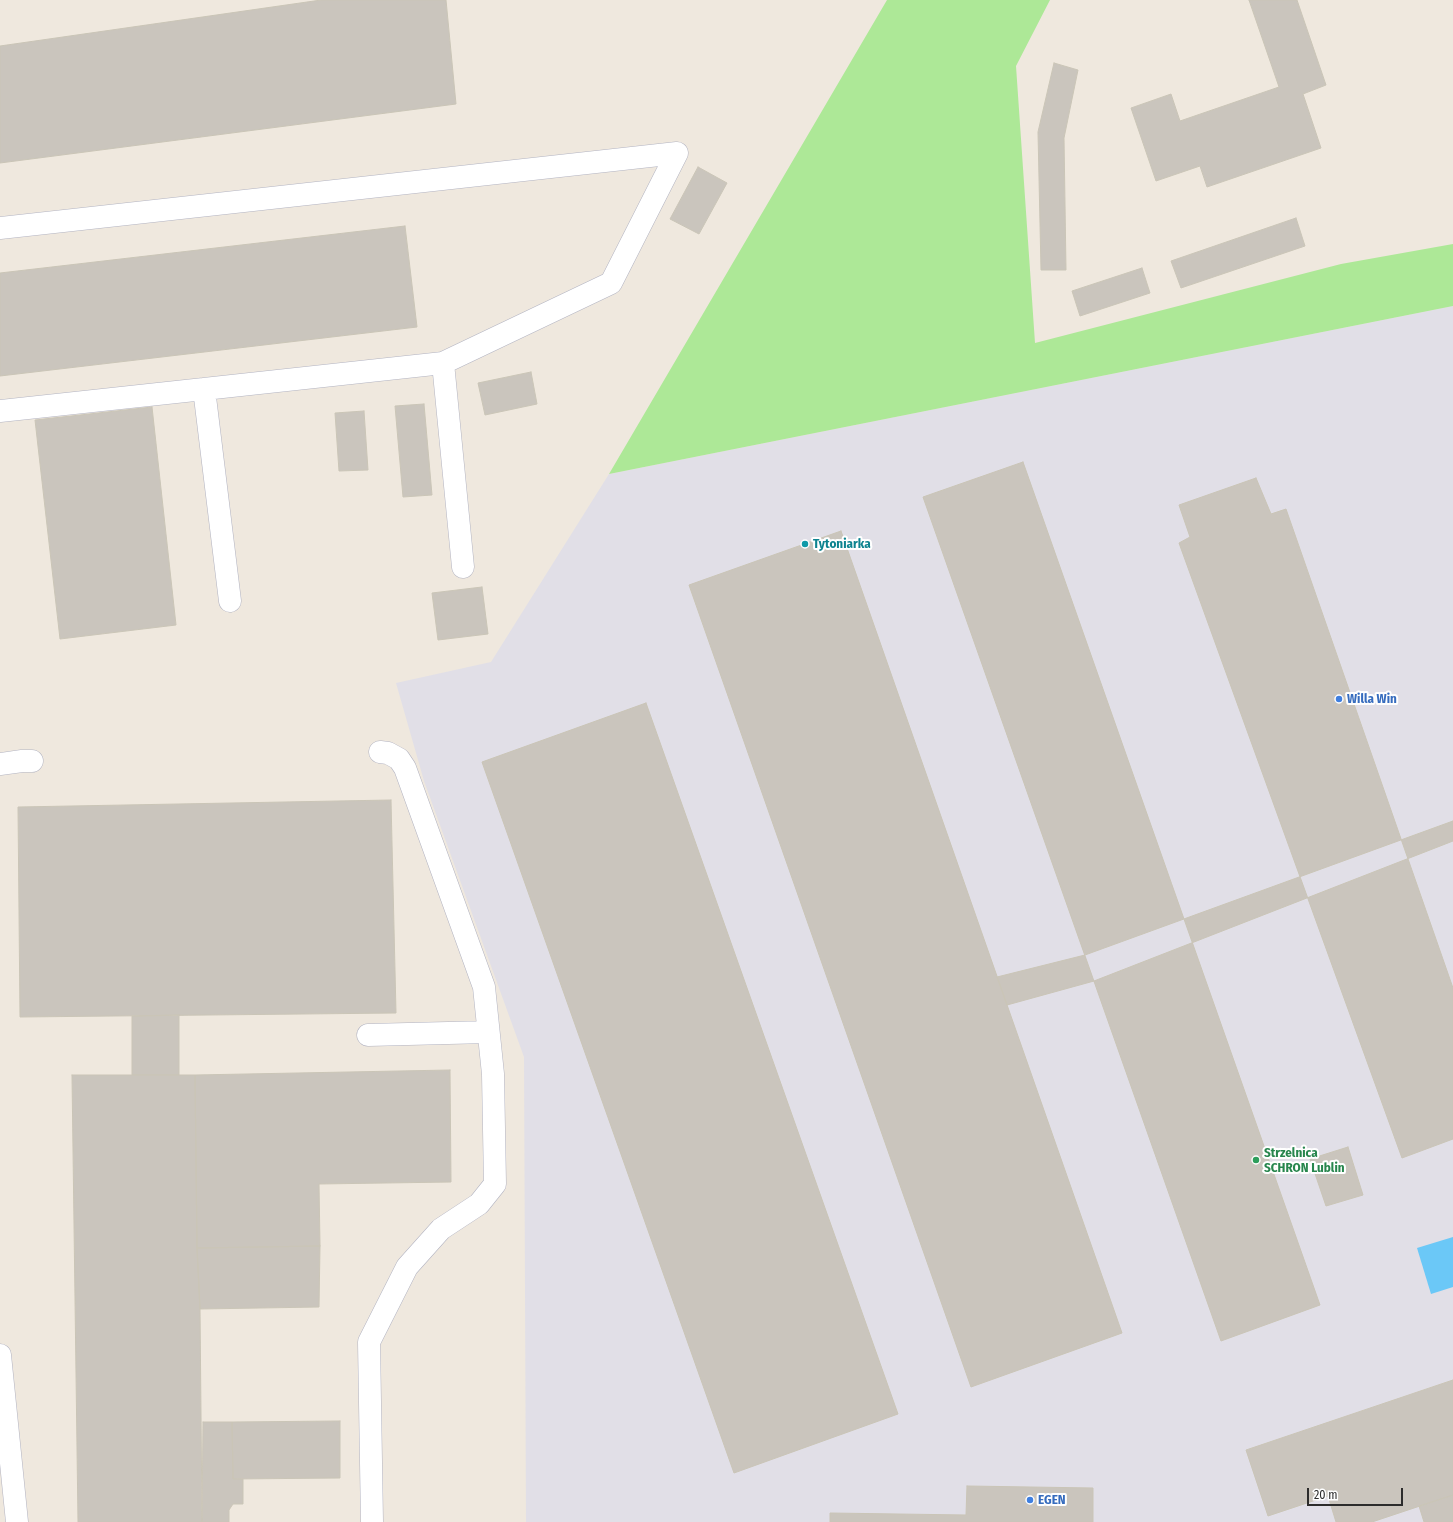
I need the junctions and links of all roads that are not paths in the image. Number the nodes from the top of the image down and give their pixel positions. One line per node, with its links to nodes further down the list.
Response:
1 (0, 228): 2 (lane)
2 (443, 363): 3 (lane); 5 (lane)
3 (204, 389): 4 (lane); 6 (lane)
4 (0, 411)
5 (462, 567)
6 (230, 601)
7 (380, 752): 10 (lane)
8 (32, 761): 9 (lane)
9 (0, 764)
10 (488, 1032): 11 (lane); 14 (lane)
11 (368, 1035)
12 (0, 1356): 13 (lane)
13 (17, 1522)
14 (372, 1522)

